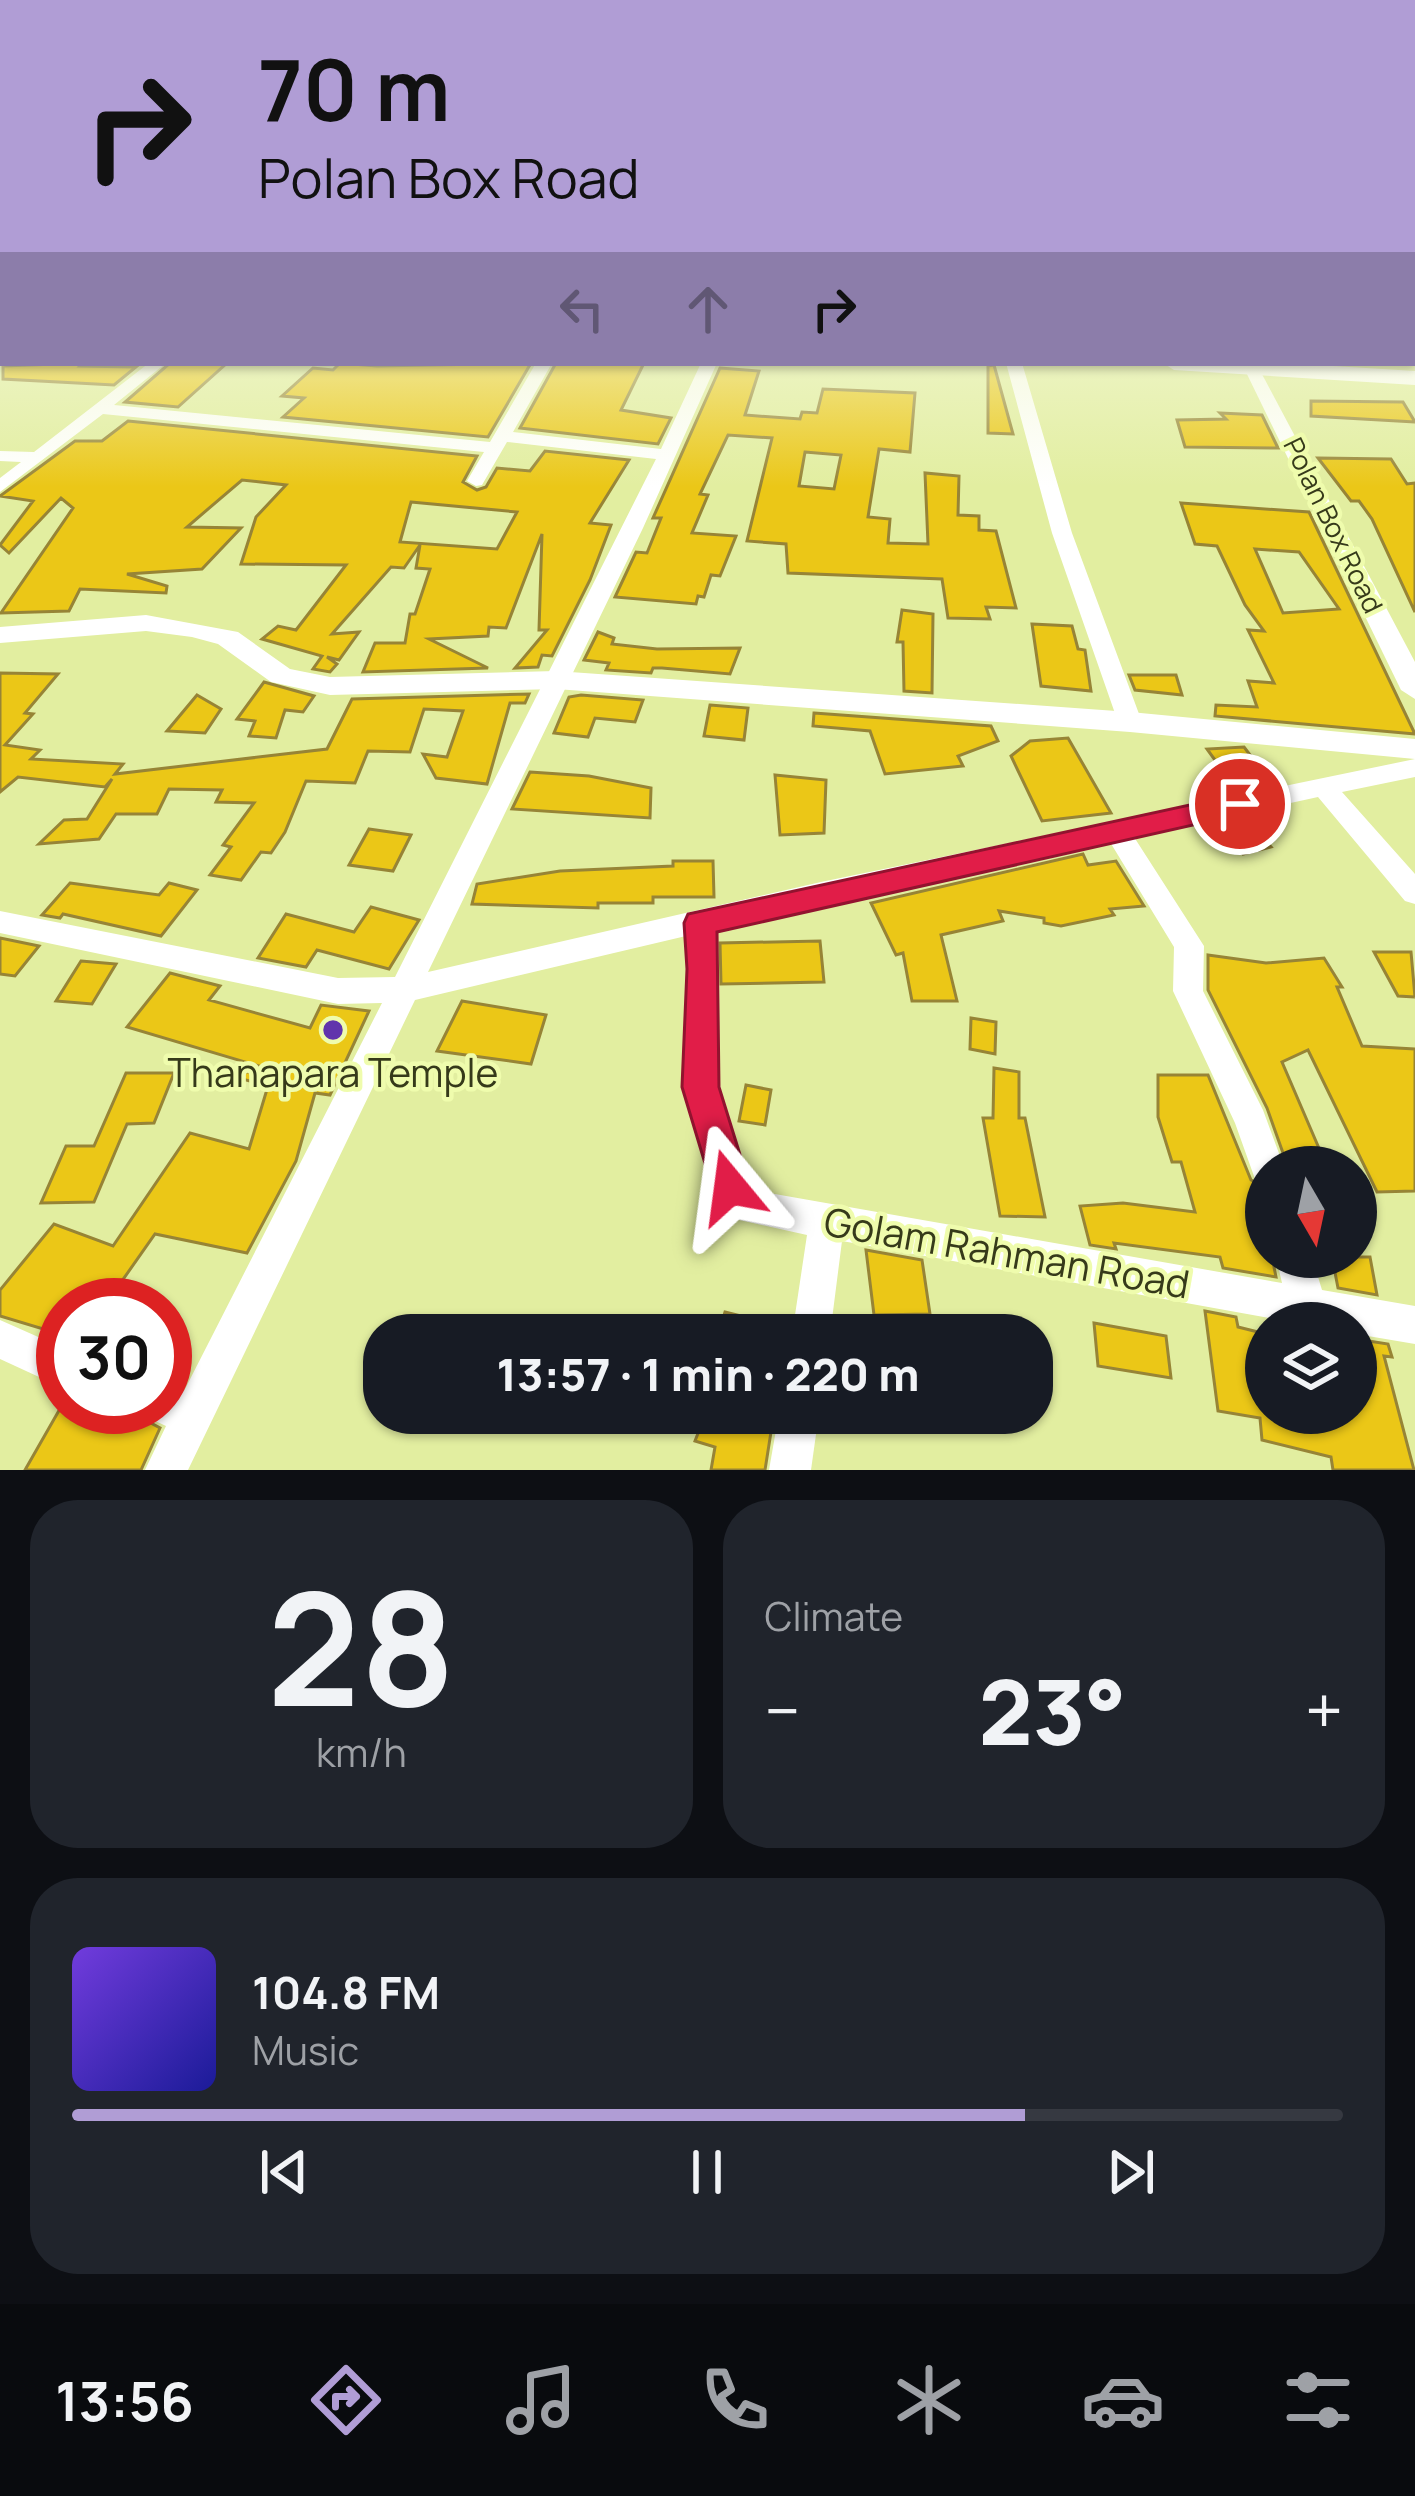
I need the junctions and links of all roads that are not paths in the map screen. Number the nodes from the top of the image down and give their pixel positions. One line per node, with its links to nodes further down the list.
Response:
1 (154, 366): 8 (street)
2 (542, 366): 9 (street)
3 (709, 366): 10 (street)
4 (1016, 366): 18 (street)
5 (1252, 366): 17 (street, Polan Box Road)
6 (1262, 366): 7 (main road)
7 (1413, 380)
8 (104, 409): 9 (street); 12 (street)
9 (500, 442): 10 (street); 13 (street)
10 (667, 455): 16 (street)
11 (0, 457): 12 (street)
12 (39, 458): 14 (street)
13 (476, 481)
14 (0, 487)
15 (0, 634): 16 (street)
16 (556, 680): 18 (street); 26 (street)
17 (1415, 690)
18 (1130, 722): 19 (street)
19 (1415, 749)
20 (1415, 768): 21 (street)
21 (1323, 787): 22 (street); 23 (street)
22 (1116, 830): 25 (street); 27 (street)
23 (1415, 893)
24 (0, 922): 26 (street)
25 (700, 923): 26 (street); 28 (street, Golam Rahman Road)
26 (405, 990): 35 (street)
27 (1260, 1146)
28 (827, 1222): 29 (street, Golam Rahman Road); 30 (street)
29 (1290, 1302)
30 (814, 1314)
31 (1377, 1317): 32 (street, Golam Rahman Road)
32 (1415, 1324)
33 (0, 1340): 34 (street)
34 (36, 1357)
35 (192, 1385)
36 (174, 1434): 38 (street)
37 (796, 1434): 39 (street)
38 (166, 1470)
39 (790, 1470)

